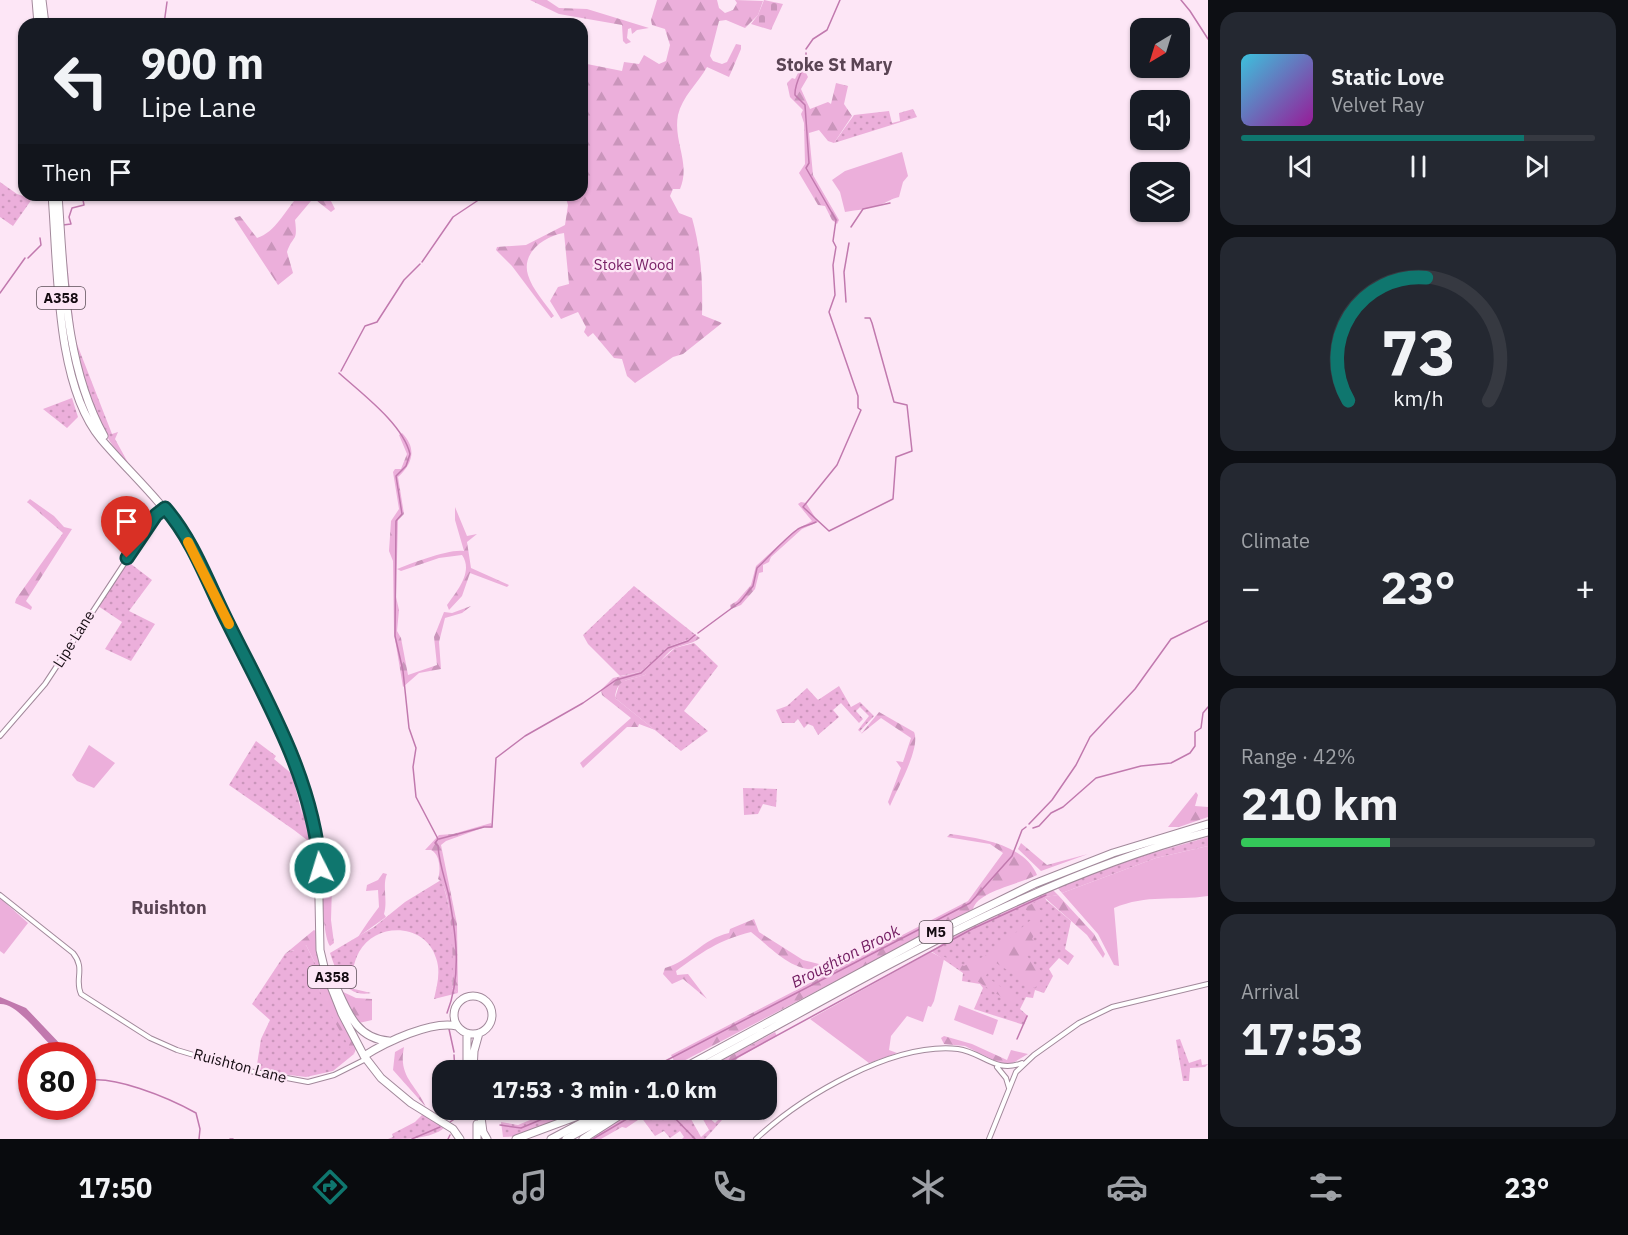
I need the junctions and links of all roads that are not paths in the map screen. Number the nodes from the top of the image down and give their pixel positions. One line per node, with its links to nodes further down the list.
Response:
1 (36, 0): 3 (highway)
2 (42, 0): 4 (highway)
3 (38, 18)
4 (44, 18)
5 (53, 201): 7 (highway, A358)
6 (58, 201): 7 (highway, A358)
7 (57, 224): 8 (highway, A358)
8 (165, 508): 9 (street, Lipe Lane); 13 (highway, A358)
9 (0, 736)
10 (1208, 824): 25 (highway, M5)
11 (1208, 831): 26 (highway, M5)
12 (0, 895): 22 (street, Ruishton Lane)
13 (319, 928): 21 (highway, A358); 22 (highway, A358)
14 (1208, 984): 27 (street)
15 (454, 1013): 16 (highway); 17 (highway); 18 (highway)
16 (445, 1023): 17 (highway); 19 (highway)
17 (457, 1026): 20 (highway)
18 (479, 1033): 20 (highway); 24 (highway)
19 (413, 1034): 21 (highway); 22 (highway)
20 (468, 1034): 23 (highway)
21 (389, 1041): 22 (highway)
22 (365, 1057): 39 (highway, A358)
23 (467, 1060)
24 (474, 1060)
25 (698, 1060)
26 (714, 1060)
27 (1022, 1063): 29 (street); 30 (street)
28 (994, 1064): 29 (street); 31 (street); 46 (street)
29 (1009, 1067): 30 (street); 31 (street)
30 (1016, 1072): 32 (street)
31 (1005, 1076): 32 (street); 33 (street)
32 (1014, 1078): 33 (street)
33 (1009, 1089): 47 (street)
34 (567, 1120): 42 (highway)
35 (587, 1120): 43 (highway)
36 (601, 1120): 44 (highway)
37 (612, 1120): 45 (highway)
38 (478, 1121): 40 (highway); 41 (highway)
39 (460, 1139)
40 (477, 1139)
41 (487, 1139)
42 (516, 1139)
43 (551, 1139)
44 (566, 1139)
45 (583, 1139)
46 (756, 1139)
47 (989, 1139)

